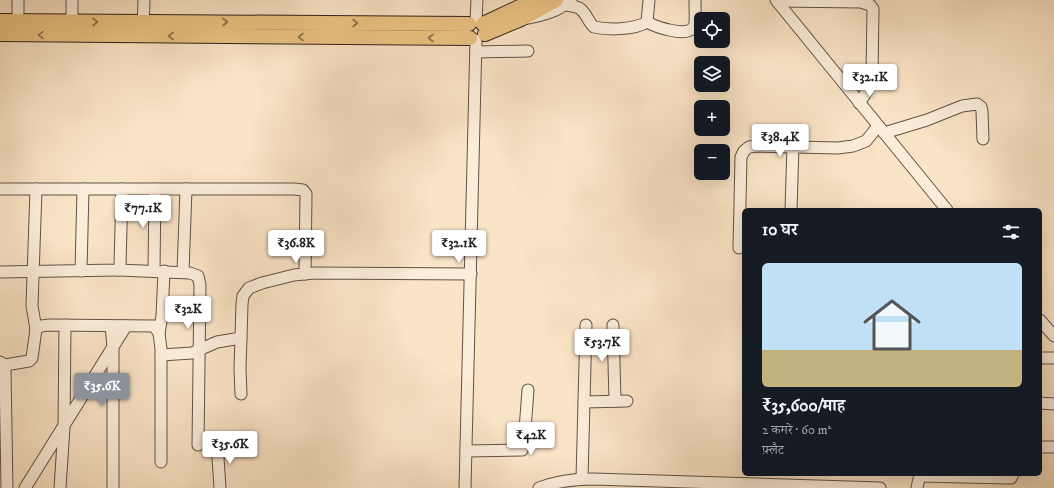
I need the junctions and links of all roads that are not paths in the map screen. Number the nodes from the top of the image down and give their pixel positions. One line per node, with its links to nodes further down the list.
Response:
1 (18, 0): 11 (street)
2 (72, 0): 12 (street)
3 (144, 0): 13 (street)
4 (477, 0): 15 (street)
5 (649, 0): 14 (street)
6 (695, 0): 14 (street)
7 (776, 1): 19 (street); 19 (street)
8 (528, 2): 15 (main road)
9 (564, 2): 14 (street); 15 (main road)
10 (0, 20): 11 (main road)
11 (18, 21): 12 (main road)
12 (72, 22): 13 (main road, one-way to 13)
13 (143, 22): 15 (main road, one-way to 15); 17 (street)
14 (647, 22)
15 (477, 33): 17 (main road, one-way to 17); 18 (street); 39 (street)
16 (0, 34): 17 (main road, one-way to 16)
17 (142, 36)
18 (528, 51)
19 (859, 103): 20 (street)
20 (881, 130): 21 (street); 22 (street); 30 (street)
21 (982, 139)
22 (793, 146): 29 (street); 31 (street)
23 (0, 189): 24 (street)
24 (36, 189): 25 (street); 33 (street)
25 (83, 189): 26 (street); 34 (street)
26 (122, 189): 27 (street); 32 (street)
27 (155, 189): 28 (street); 35 (street)
28 (186, 189): 37 (street); 38 (street)
29 (791, 208)
30 (945, 208)
31 (739, 248)
32 (118, 270): 34 (street); 35 (street)
33 (34, 271): 34 (street); 36 (street); 46 (street)
34 (81, 271)
35 (159, 271): 37 (street); 47 (street)
36 (0, 272)
37 (183, 272): 51 (street)
38 (305, 274): 39 (street); 49 (street)
39 (471, 274): 68 (street)
40 (1042, 322): 48 (street)
41 (586, 325): 60 (street)
42 (613, 325): 58 (street)
43 (65, 326): 44 (street); 46 (street); 63 (street)
44 (111, 326): 45 (street); 50 (street)
45 (126, 326): 47 (street); 50 (street)
46 (36, 329): 55 (street)
47 (159, 332): 52 (street)
48 (1054, 336)
49 (241, 338): 51 (street); 57 (street)
50 (113, 347): 63 (street); 79 (street)
51 (199, 351): 52 (street); 65 (street)
52 (161, 355): 69 (street)
53 (1042, 358): 54 (street)
54 (1054, 358)
55 (2, 363): 70 (street)
56 (528, 390): 68 (street)
57 (241, 394)
58 (615, 401): 59 (street); 60 (street)
59 (627, 401)
60 (584, 402): 74 (street)
61 (1042, 403): 62 (street)
62 (1054, 404)
63 (64, 427): 81 (street); 82 (street)
64 (217, 443): 83 (street)
65 (198, 446)
66 (1042, 447): 67 (street)
67 (1054, 447)
68 (466, 450): 84 (street)
69 (161, 462)
70 (3, 469): 80 (street)
71 (920, 476): 87 (street)
72 (949, 476): 73 (street)
73 (1012, 476)
74 (589, 482): 75 (street); 77 (street)
75 (638, 484): 76 (street)
76 (684, 485): 78 (street)
77 (552, 486): 85 (street)
78 (728, 486): 86 (street)
79 (113, 487)
80 (7, 488)
81 (25, 488)
82 (60, 488)
83 (220, 488)
84 (465, 488)
85 (539, 488)
86 (880, 488)
87 (917, 488)

